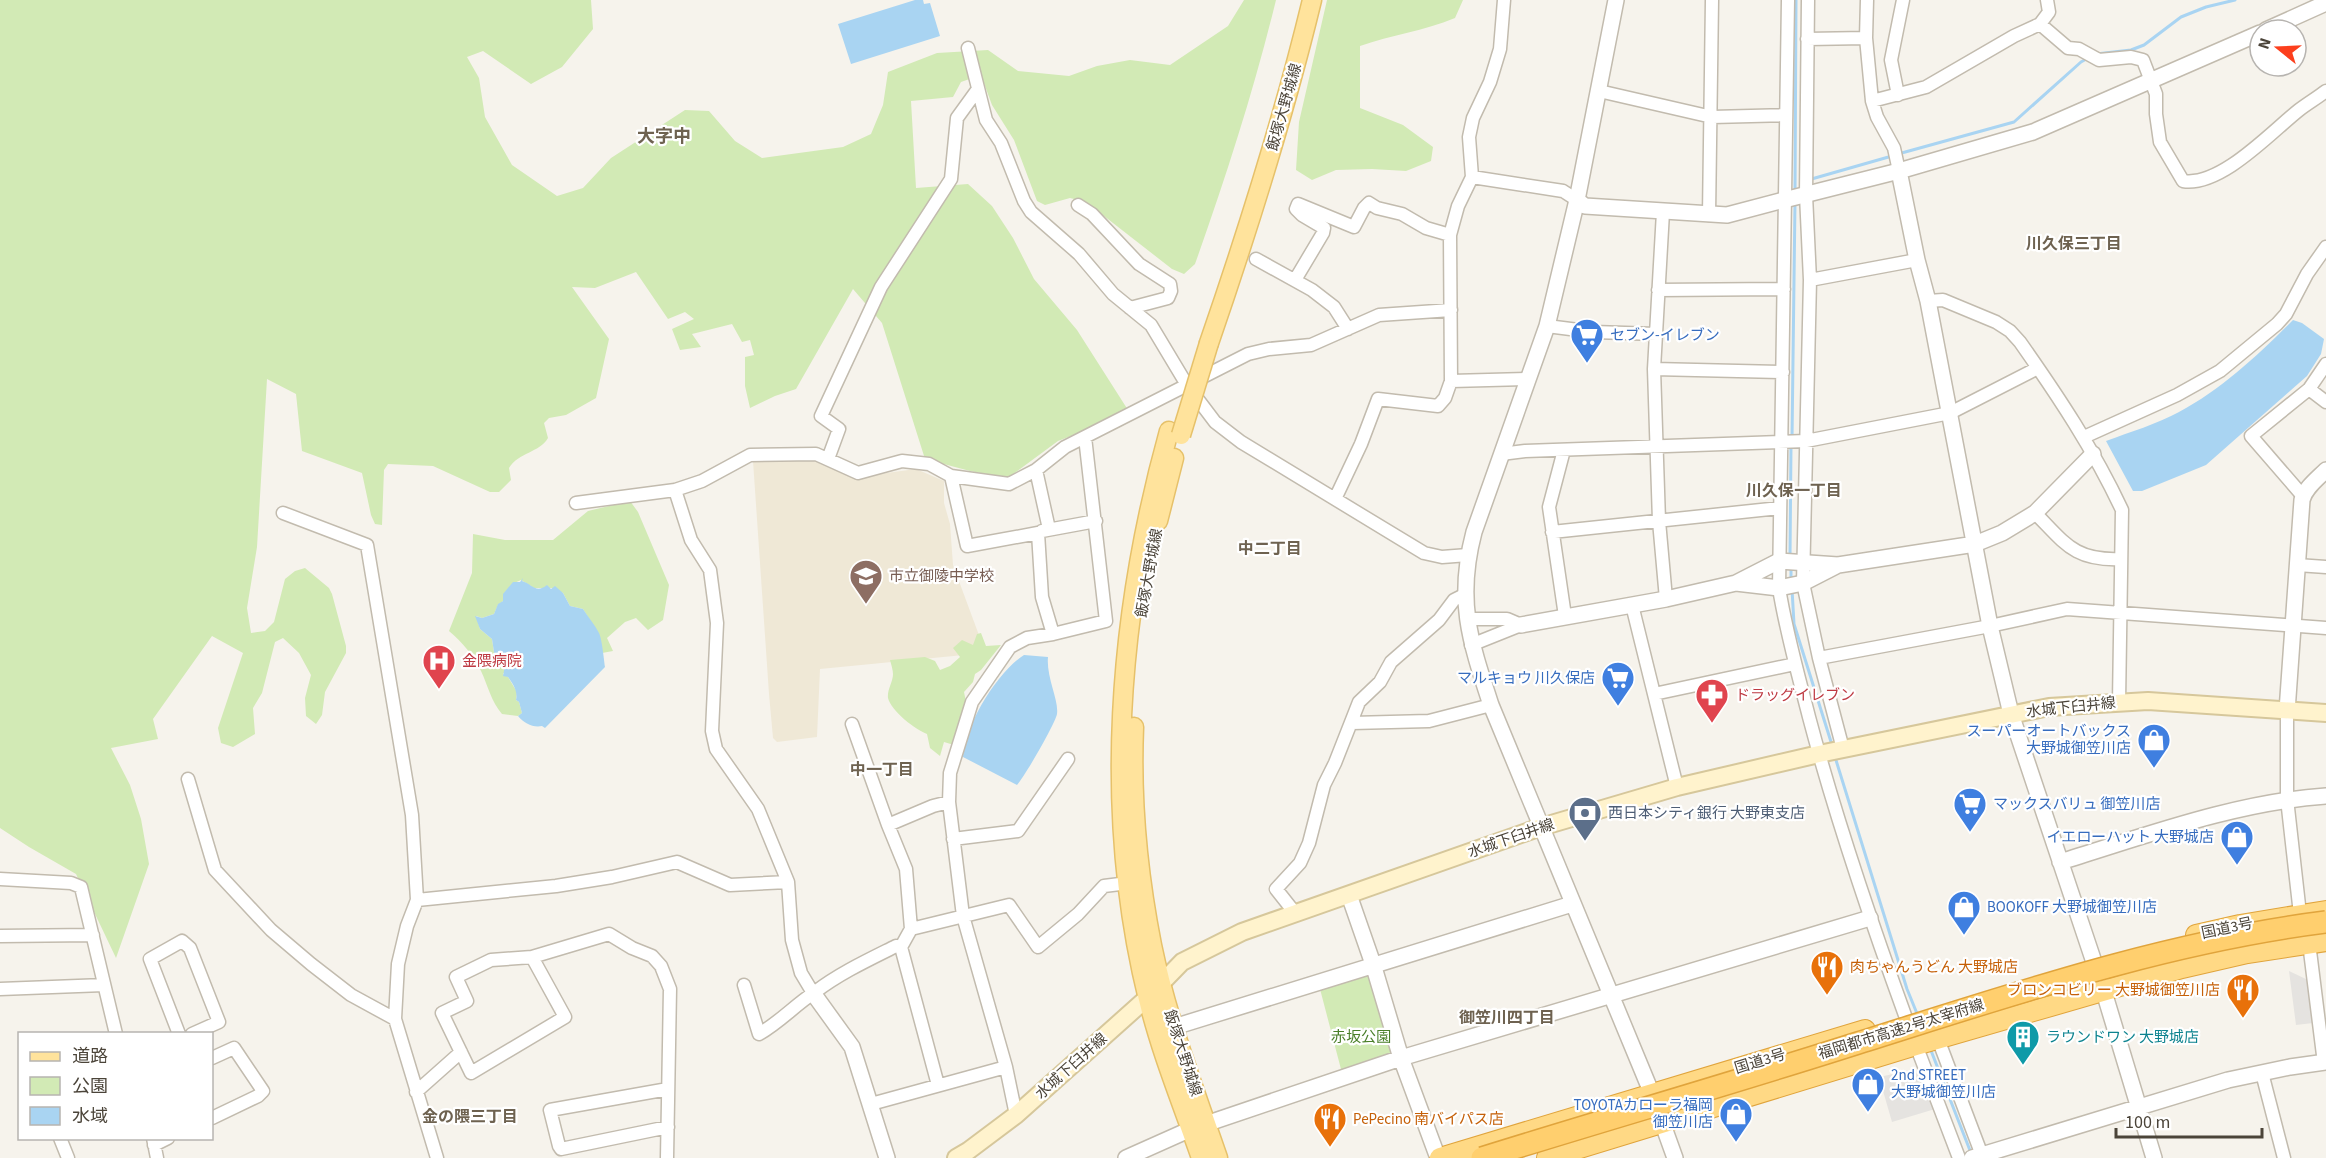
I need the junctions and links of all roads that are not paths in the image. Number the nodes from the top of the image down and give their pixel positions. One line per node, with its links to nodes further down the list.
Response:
1 (1300, 0): 48 (main road, 飯塚大野城線)
2 (1312, 0): 48 (main road, 飯塚大野城線)
3 (1504, 0): 27 (street)
4 (1616, 0): 20 (street)
5 (1712, 0): 25 (street)
6 (1788, 0): 24 (street)
7 (1808, 0): 16 (street)
8 (1867, 0): 14 (street)
9 (1903, 0): 22 (street)
10 (2047, 0): 13 (street)
11 (2326, 3): 12 (street)
12 (2293, 18)
13 (2040, 24): 18 (street); 22 (street)
14 (1866, 38): 16 (street); 23 (street)
15 (2248, 38): 18 (street)
16 (1808, 39): 28 (street)
17 (968, 48): 19 (street)
18 (2152, 81): 21 (street); 26 (street)
19 (978, 89): 43 (street); 68 (street)
20 (1599, 91): 25 (street); 29 (street)
21 (2326, 92)
22 (1898, 95): 23 (street)
23 (1872, 101): 26 (street)
24 (1786, 115): 25 (street); 30 (street)
25 (1712, 117): 33 (street)
26 (1897, 160): 28 (street); 37 (street)
27 (1472, 177): 29 (street); 34 (street)
28 (1806, 195): 30 (street); 39 (street)
29 (1577, 200): 32 (street); 45 (street)
30 (1784, 200): 33 (street); 40 (street)
31 (1078, 205): 43 (street)
32 (1663, 212): 33 (street); 41 (street)
33 (1709, 215)
34 (1449, 235): 38 (street); 44 (street)
35 (2326, 247): 61 (street)
36 (1256, 259): 38 (street)
37 (1917, 260): 39 (street); 42 (street)
38 (1295, 280): 46 (street)
39 (1810, 280): 63 (street)
40 (1784, 289): 41 (street); 52 (street)
41 (1658, 290): 47 (street)
42 (1928, 301): 50 (street); 58 (street)
43 (1130, 308): 55 (street)
44 (1451, 310): 46 (street); 54 (street)
45 (1547, 326): 47 (street); 53 (street)
46 (1348, 329): 55 (street)
47 (1656, 334): 51 (street)
48 (1203, 341): 59 (main road, 飯塚大野城線)
49 (2326, 364): 56 (street)
50 (2038, 368): 58 (street); 61 (street)
51 (1654, 369): 52 (street); 64 (street)
52 (1783, 372): 62 (street)
53 (1528, 380): 54 (street); 66 (street)
54 (1451, 381): 74 (street)
55 (1187, 385): 60 (street); 74 (street)
56 (2309, 389): 57 (street); 73 (street)
57 (2326, 402)
58 (1950, 413): 63 (street); 83 (street)
59 (1175, 433): 130 (main road, 飯塚大野城線); 148 (main road, 飯塚大野城線)
60 (1085, 437): 69 (street); 79 (street)
61 (2084, 437): 67 (street)
62 (1783, 441): 63 (street); 64 (street); 76 (street)
63 (1805, 441): 87 (street)
64 (1655, 446): 65 (street); 80 (street)
65 (1564, 450): 66 (street); 82 (street)
66 (1501, 454): 84 (street)
67 (2093, 454): 78 (street); 85 (street)
68 (828, 459): 71 (street); 72 (street)
69 (1036, 470): 71 (street); 81 (street)
70 (2326, 470): 73 (street)
71 (951, 476): 81 (street)
72 (675, 490): 75 (street); 129 (street)
73 (2302, 495): 89 (street)
74 (1335, 499): 84 (street)
75 (576, 502)
76 (1780, 508): 80 (street); 86 (street)
77 (284, 513): 132 (street)
78 (2035, 513): 83 (street); 85 (street)
79 (1096, 520): 81 (street); 104 (street)
80 (1659, 521): 82 (street); 95 (street)
81 (1043, 531): 104 (street)
82 (1552, 532): 98 (street)
83 (1975, 544): 88 (street); 101 (street)
84 (1468, 555): 94 (street)
85 (2121, 559): 97 (street)
86 (1779, 561): 87 (street); 91 (street); 93 (street)
87 (1803, 562): 88 (street); 92 (street)
88 (1838, 565): 92 (street)
89 (2297, 565): 90 (street); 102 (street)
90 (2326, 567)
91 (1736, 583): 93 (street); 95 (street)
92 (1803, 583): 93 (street); 106 (street)
93 (1779, 588): 107 (street)
94 (1464, 596): 99 (street); 114 (street)
95 (1666, 599): 96 (street)
96 (1632, 605): 98 (street); 108 (street)
97 (2121, 613): 101 (street); 102 (street); 109 (street)
98 (1565, 616): 100 (street)
99 (1467, 619): 100 (street); 105 (street)
100 (1521, 625): 105 (street)
101 (1990, 626): 106 (street); 113 (street)
102 (2293, 626): 103 (street); 111 (street)
103 (2326, 628)
104 (1053, 634): 123 (street)
105 (1471, 645): 110 (street)
106 (1819, 658): 116 (street)
107 (1795, 664): 108 (street); 117 (street)
108 (1654, 694): 120 (street)
109 (2119, 702): 111 (main road, 水城下臼井線); 113 (main road, 水城下臼井線)
110 (1491, 705): 114 (street); 125 (street)
111 (2287, 711): 112 (main road, 水城下臼井線); 122 (street)
112 (2326, 713)
113 (2011, 714): 116 (main road, 水城下臼井線); 127 (street)
114 (1352, 723): 135 (street)
115 (852, 724): 124 (street)
116 (1843, 749): 117 (main road, 水城下臼井線)
117 (1819, 754): 120 (main road, 水城下臼井線); 138 (street)
118 (1068, 759): 126 (street)
119 (188, 779): 157 (street)
120 (1677, 787): 125 (main road, 水城下臼井線)
121 (2326, 796): 122 (street)
122 (2287, 799): 127 (street); 136 (street)
123 (949, 802): 124 (street); 126 (street)
124 (888, 825): 140 (street)
125 (1541, 827): 131 (main road, 水城下臼井線); 133 (street)
126 (953, 839): 137 (street)
127 (2060, 862): 146 (street)
128 (0, 879): 141 (street)
129 (788, 882): 132 (street); 153 (street)
130 (1128, 883): 137 (street); 155 (main road, 飯塚大野城線)
131 (1349, 896): 135 (main road, 水城下臼井線); 147 (street)
132 (417, 900): 157 (street)
133 (1572, 904): 147 (street); 154 (street)
134 (2326, 911): 136 (highway, 国道3号)
135 (1295, 913): 148 (main road, 水城下臼井線)
136 (2300, 914): 146 (highway, 国道3号)
137 (963, 916): 140 (street); 168 (street)
138 (1870, 918): 154 (street); 156 (street)
139 (2326, 922): 194 (highway, 福岡都市高速2号太宰府線, bridge)
140 (911, 929): 144 (street)
141 (93, 935): 142 (street); 149 (street)
142 (0, 936)
143 (2320, 940): 152 (highway, 国道3号); 167 (street); 195 (highway, 福岡都市高速2号太宰府線)
144 (901, 947): 153 (street); 170 (street)
145 (532, 957): 164 (street); 164 (street); 171 (street)
146 (2094, 960): 152 (street); 156 (highway, 国道3号)
147 (1373, 964): 158 (street); 166 (street)
148 (1162, 983): 155 (main road, 水城下臼井線); 158 (main road, 飯塚大野城線)
149 (105, 985): 151 (street); 159 (street)
150 (744, 985): 153 (street)
151 (0, 989)
152 (2104, 992): 162 (highway, 国道3号); 175 (street)
153 (813, 993): 174 (street)
154 (1610, 997): 166 (street); 173 (street)
155 (1147, 998): 176 (main road, 水城下臼井線); 180 (main road, 飯塚大野城線)
156 (1906, 1018): 173 (highway, 国道3号)
157 (394, 1019): 172 (street)
158 (1174, 1027): 180 (main road, 飯塚大野城線)
159 (116, 1032)
160 (178, 1032): 161 (street)
161 (196, 1032)
162 (1938, 1039): 163 (highway, 国道3号); 183 (street)
163 (1917, 1045): 178 (highway, 国道3号); 198 (street)
164 (461, 1052): 172 (street)
165 (213, 1058): 177 (street)
166 (1401, 1058): 180 (street); 193 (street)
167 (2325, 1062): 169 (street)
168 (1006, 1067): 170 (street); 176 (street)
169 (2262, 1073): 175 (street); 200 (street)
170 (938, 1085): 174 (street)
171 (668, 1089): 179 (street); 179 (street)
172 (416, 1092): 186 (street)
173 (1652, 1094): 178 (street); 193 (highway, 国道3号)
174 (871, 1104): 188 (street)
175 (2140, 1106): 183 (street); 199 (street)
176 (1016, 1115): 189 (main road, 水城下臼井線)
177 (213, 1117)
178 (1662, 1123): 196 (highway, 国道3号); 197 (street)
179 (668, 1127): 187 (street)
180 (1199, 1127): 190 (street); 191 (main road, 飯塚大野城線); 192 (main road, 飯塚大野城線)
181 (61, 1140): 184 (street)
182 (154, 1142): 185 (street)
183 (1979, 1157)
184 (68, 1158)
185 (157, 1158)
186 (437, 1158)
187 (667, 1158)
188 (887, 1158)
189 (956, 1158)
190 (1126, 1158)
191 (1201, 1158)
192 (1218, 1158)
193 (1439, 1158)
194 (1482, 1158)
195 (1527, 1158)
196 (1547, 1158)
197 (1675, 1158)
198 (1959, 1158)
199 (2154, 1158)
200 (2284, 1158)

